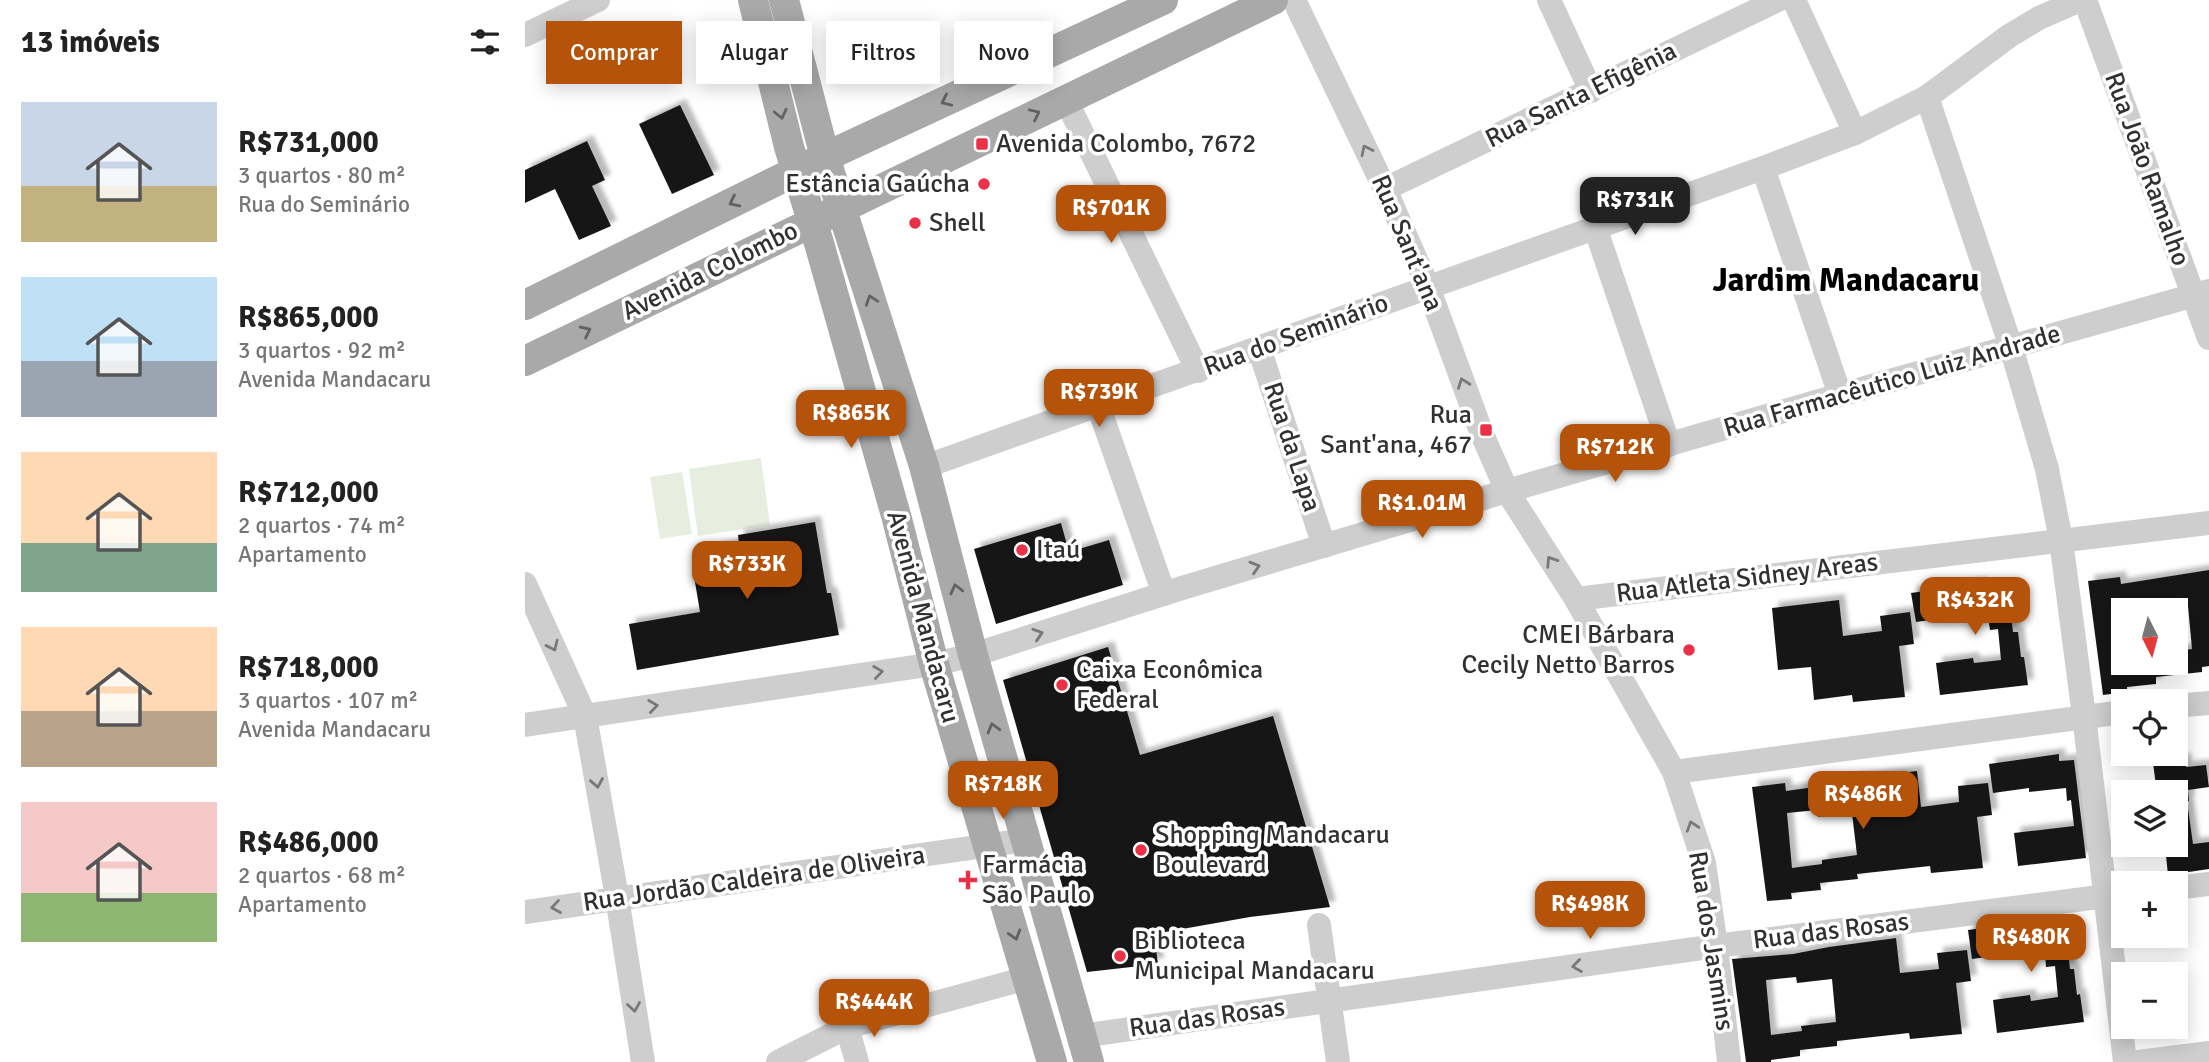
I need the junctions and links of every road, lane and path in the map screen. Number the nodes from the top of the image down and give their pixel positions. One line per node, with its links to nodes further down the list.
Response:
1 (599, 0): 12 (street)
2 (753, 0): 19 (main road, Avenida Mandacaru, one-way to 19)
3 (784, 0): 17 (main road, Avenida Mandacaru)
4 (1163, 0): 17 (main road, Avenida Colombo, one-way to 17)
5 (1273, 0): 15 (main road, Avenida Colombo)
6 (1294, 0): 20 (street, Rua Sant'ana, one-way to 6)
7 (1549, 0): 13 (street)
8 (1778, 0): 13 (street, Rua Santa Efigênia)
9 (1794, 0): 16 (street)
10 (2080, 0): 14 (street, Rua do Seminário)
11 (2085, 0): 25 (street, Rua João Ramalho)
12 (525, 35)
13 (1591, 91): 20 (street, Rua Santa Efigênia)
14 (1927, 97): 16 (street, Rua do Seminário); 29 (street)
15 (1066, 100): 21 (main road, Avenida Colombo, one-way to 15); 33 (street)
16 (1855, 133): 18 (street, Rua do Seminário)
17 (825, 157): 19 (main road, Avenida Colombo); 21 (main road, Avenida Mandacaru)
18 (1763, 168): 23 (street, Rua do Seminário); 34 (street)
19 (796, 172): 22 (main road, Avenida Mandacaru); 26 (main road, Avenida Colombo, one-way to 26)
20 (1385, 189): 24 (street, Rua Sant'ana)
21 (841, 208): 22 (main road, Avenida Colombo); 28 (main road, Avenida Mandacaru, one-way to 21)
22 (810, 221): 30 (main road, Avenida Mandacaru); 32 (main road, Avenida Colombo, one-way to 22)
23 (1595, 227): 24 (street, Rua do Seminário); 36 (street)
24 (1427, 287): 31 (street, Rua do Seminário); 38 (street, Rua Sant'ana, one-way to 24)
25 (2201, 294): 27 (street, Rua João Ramalho); 29 (street, Rua Farmacêutico Luiz Andrade)
26 (525, 305)
27 (2209, 338)
28 (885, 340): 30 (main road); 37 (main road, Avenida Mandacaru)
29 (2011, 347): 34 (street, Rua Farmacêutico Luiz Andrade); 40 (street)
30 (848, 348): 46 (main road, Avenida Mandacaru)
31 (1259, 348): 33 (street, Rua do Seminário); 41 (street, Rua da Lapa)
32 (525, 361)
33 (1198, 371): 35 (street, Rua do Seminário)
34 (1840, 395): 36 (street, Rua Farmacêutico Luiz Andrade)
35 (1098, 405): 37 (street, Rua do Seminário); 43 (street)
36 (1669, 445): 38 (street, Rua Farmacêutico Luiz Andrade)
37 (925, 467): 45 (main road, Avenida Mandacaru, one-way to 37)
38 (1507, 491): 41 (street, Rua Farmacêutico Luiz Andrade); 44 (street, Rua dos Jasmins, one-way to 38)
39 (2209, 523): 40 (street, Rua Atleta Sidney Areas)
40 (2061, 540): 44 (street, Rua Atleta Sidney Areas); 51 (street)
41 (1324, 546): 43 (street, Rua Farmacêutico Luiz Andrade, one-way to 41)
42 (525, 584): 50 (street, one-way to 50)
43 (1164, 594): 45 (street, Rua Farmacêutico Luiz Andrade, one-way to 43)
44 (1576, 599): 53 (street, Rua dos Jasmins)
45 (973, 655): 46 (street, Rua Farmacêutico Luiz Andrade); 54 (main road, Avenida Mandacaru, one-way to 45)
46 (934, 664): 50 (street, Rua Farmacêutico Luiz Andrade, one-way to 46); 55 (main road, Avenida Mandacaru)
47 (2209, 703): 48 (street)
48 (2188, 705)
49 (2111, 713): 51 (street)
50 (585, 716): 52 (street, Rua Farmacêutico Luiz Andrade); 60 (street, one-way to 60)
51 (2084, 716): 53 (street); 56 (street)
52 (525, 725)
53 (1674, 772): 63 (street, Rua dos Jasmins, one-way to 53)
54 (1025, 840): 55 (street, Rua Jordão Caldeira de Oliveira); 68 (main road, Avenida Mandacaru)
55 (988, 846): 60 (street, Rua Jordão Caldeira de Oliveira); 65 (main road, Avenida Mandacaru, one-way to 65)
56 (2111, 872)
57 (2209, 884): 58 (street)
58 (2188, 886)
59 (2111, 896): 63 (street, Rua das Rosas)
60 (617, 897): 61 (street, Rua Jordão Caldeira de Oliveira, one-way to 61); 70 (street, one-way to 70)
61 (525, 912)
62 (1319, 925): 66 (street)
63 (1716, 946): 66 (street, Rua das Rosas, one-way to 66); 75 (street, Rua dos Jasmins)
64 (2118, 948): 76 (street)
65 (1027, 978): 67 (street); 73 (main road, Avenida Mandacaru)
66 (1331, 1001): 68 (street, Rua das Rosas); 74 (street)
67 (847, 1027): 71 (street); 72 (street)
68 (1085, 1049)
69 (2209, 1053): 77 (street)
70 (643, 1062)
71 (778, 1062)
72 (857, 1062)
73 (1052, 1062)
74 (1338, 1062)
75 (1729, 1062)
76 (2125, 1062)
77 (2138, 1062)

